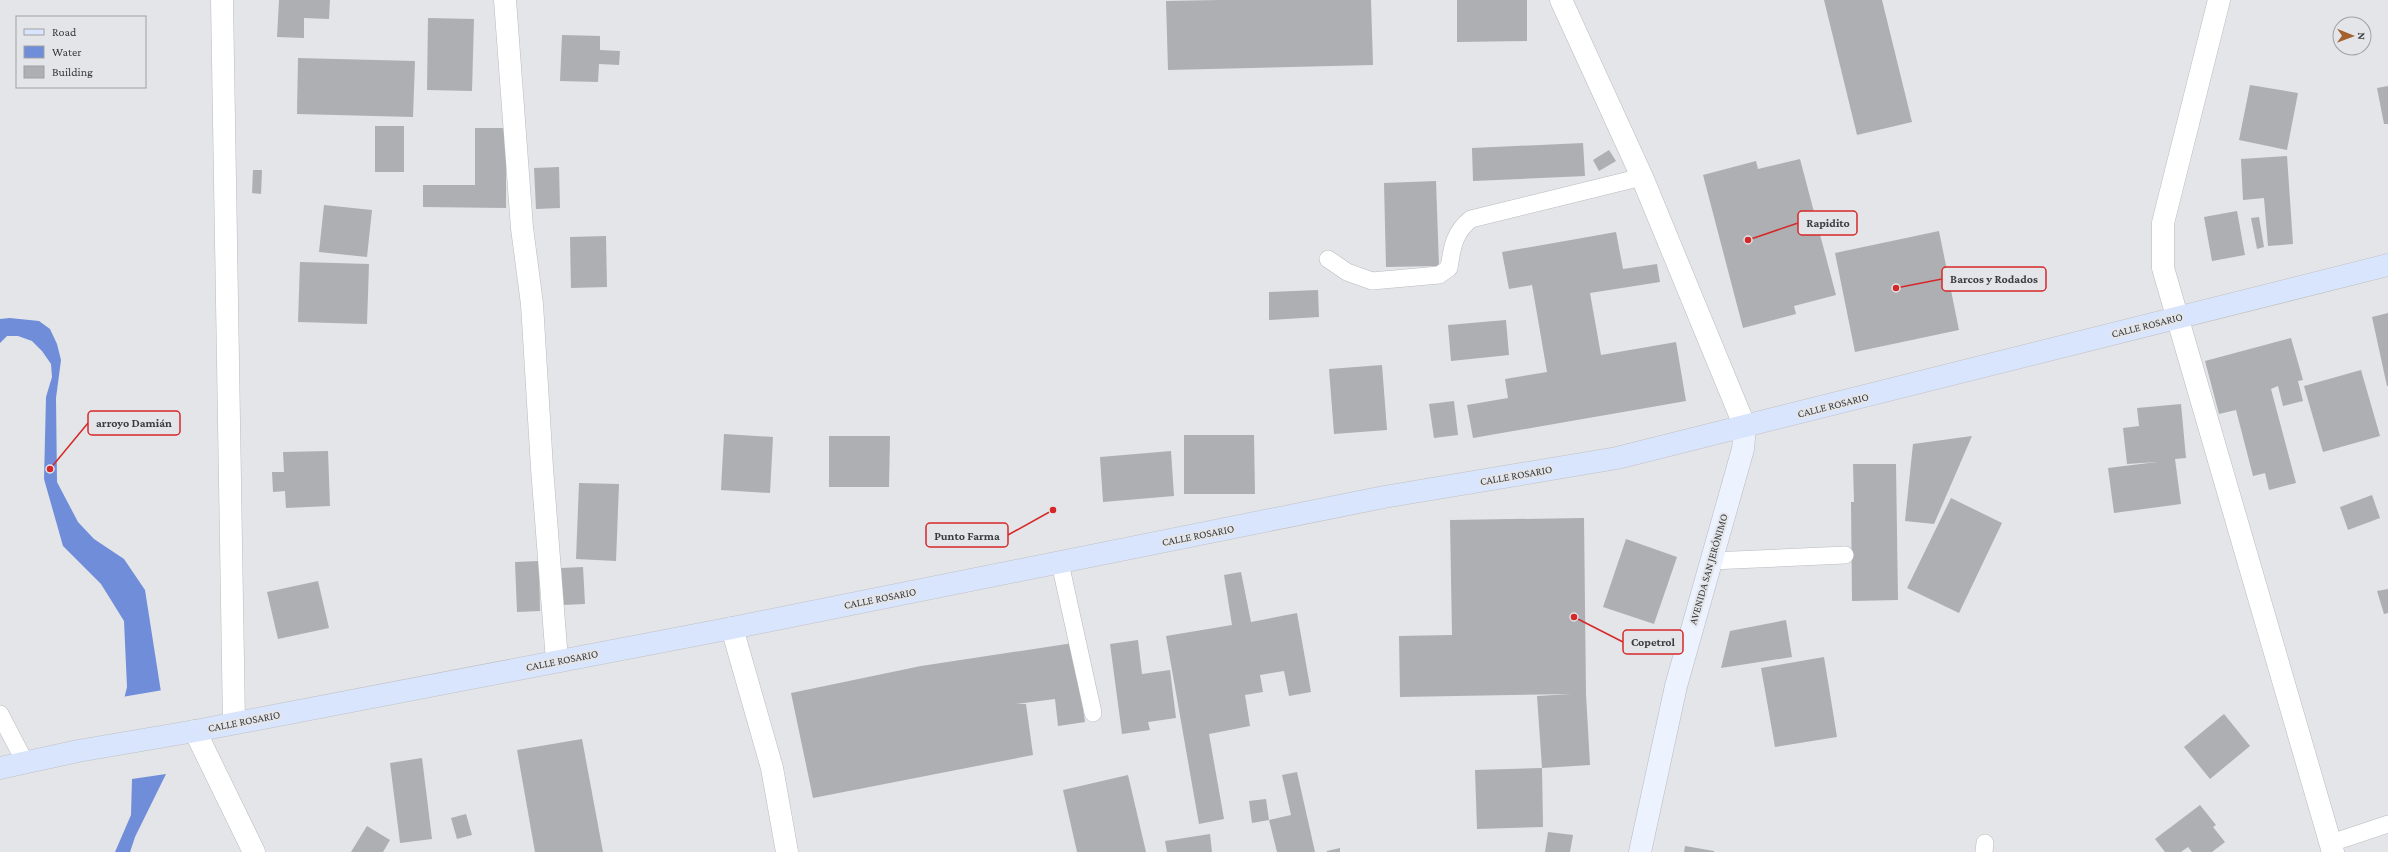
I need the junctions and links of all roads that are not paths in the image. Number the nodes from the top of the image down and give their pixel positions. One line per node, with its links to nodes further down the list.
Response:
1 (222, 0): 17 (street)
2 (506, 0): 14 (street)
3 (1561, 0): 5 (street)
4 (2219, 0): 8 (street)
5 (1642, 178): 6 (lane); 9 (street)
6 (1328, 259)
7 (2388, 265): 8 (main road, CALLE ROSARIO)
8 (2178, 317): 9 (main road, CALLE ROSARIO); 22 (street)
9 (1745, 427): 11 (street, AVENIDA SAN JERÓNIMO); 12 (main road, CALLE ROSARIO)
10 (1845, 555): 11 (lane)
11 (1711, 560): 25 (street, AVENIDA SAN JERÓNIMO)
12 (1060, 563): 13 (main road, CALLE ROSARIO); 15 (lane)
13 (732, 628): 14 (main road, CALLE ROSARIO); 24 (street)
14 (557, 661): 17 (main road, CALLE ROSARIO)
15 (1093, 713)
16 (0, 714): 19 (lane)
17 (234, 723): 18 (main road, CALLE ROSARIO)
18 (195, 731): 19 (main road, CALLE ROSARIO); 23 (street)
19 (25, 762): 20 (main road, CALLE ROSARIO)
20 (0, 768)
21 (2388, 824): 22 (lane)
22 (2332, 847)
23 (254, 852)
24 (787, 852)
25 (1640, 852)

